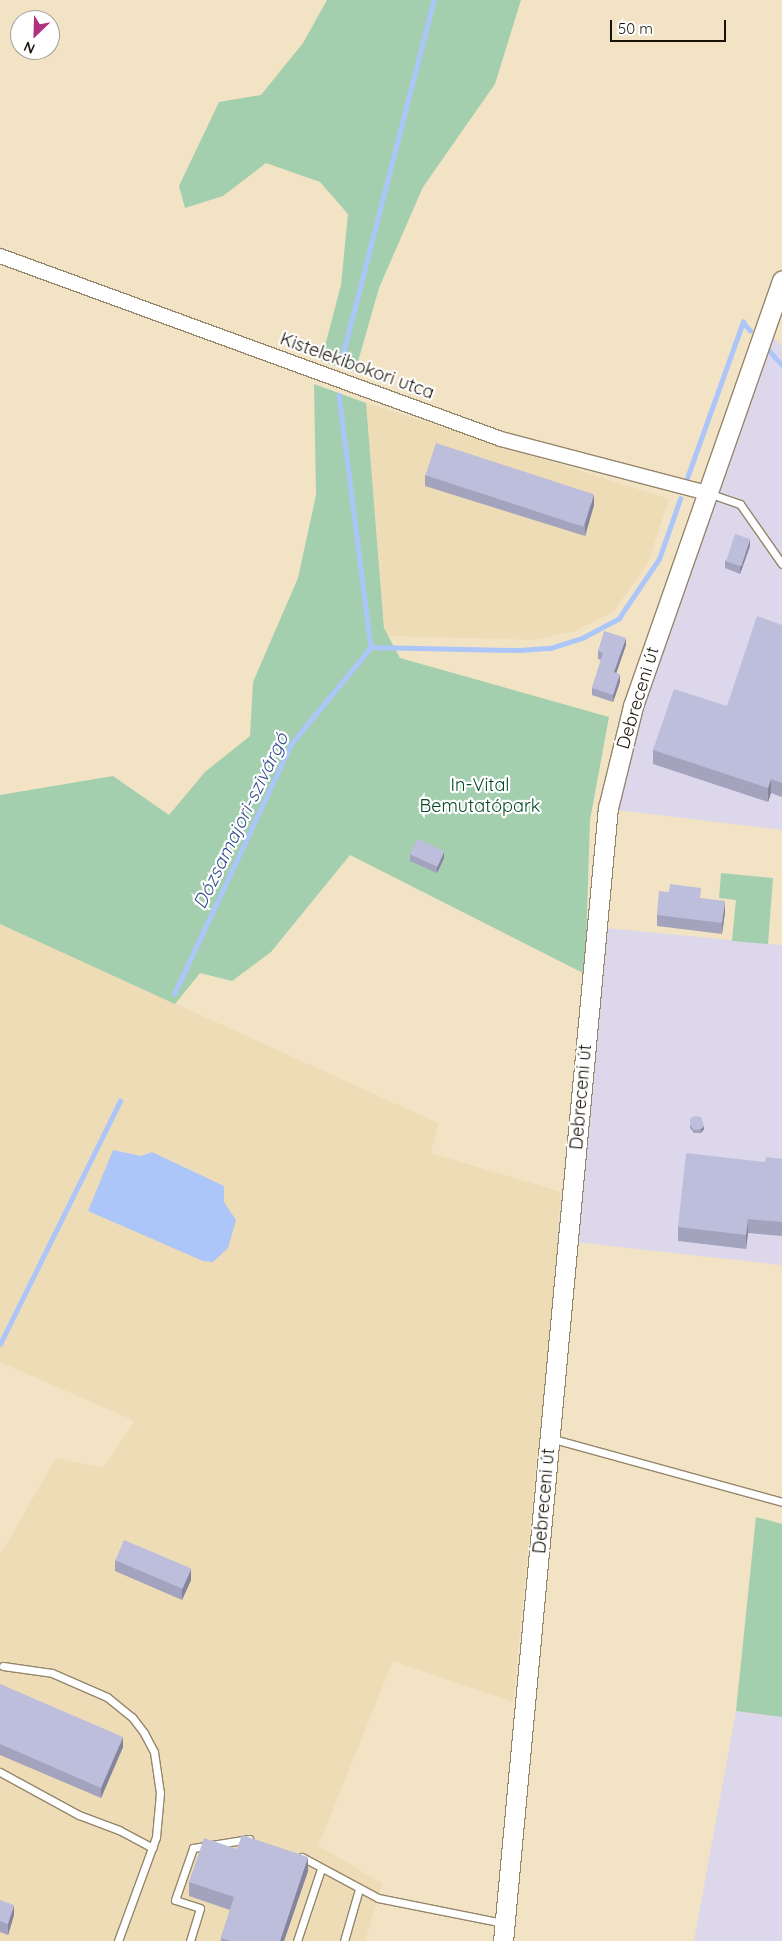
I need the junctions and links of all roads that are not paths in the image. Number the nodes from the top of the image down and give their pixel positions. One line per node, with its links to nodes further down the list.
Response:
1 (0, 256): 4 (street, Kistelekibokori utca)
2 (782, 280): 3 (street, Debreceni út)
3 (777, 308): 4 (street, Debreceni út)
4 (707, 493): 5 (lane); 6 (street, Debreceni út)
5 (782, 564)
6 (550, 1438): 7 (lane); 15 (street, Debreceni út)
7 (782, 1502)
8 (3, 1666): 11 (lane)
9 (0, 1772): 11 (lane)
10 (258, 1842): 17 (lane)
11 (153, 1848): 16 (lane)
12 (294, 1854): 13 (lane)
13 (321, 1869): 14 (lane); 18 (lane)
14 (359, 1889): 15 (lane); 19 (lane)
15 (504, 1932)
16 (118, 1941)
17 (190, 1941)
18 (296, 1941)
19 (344, 1941)

